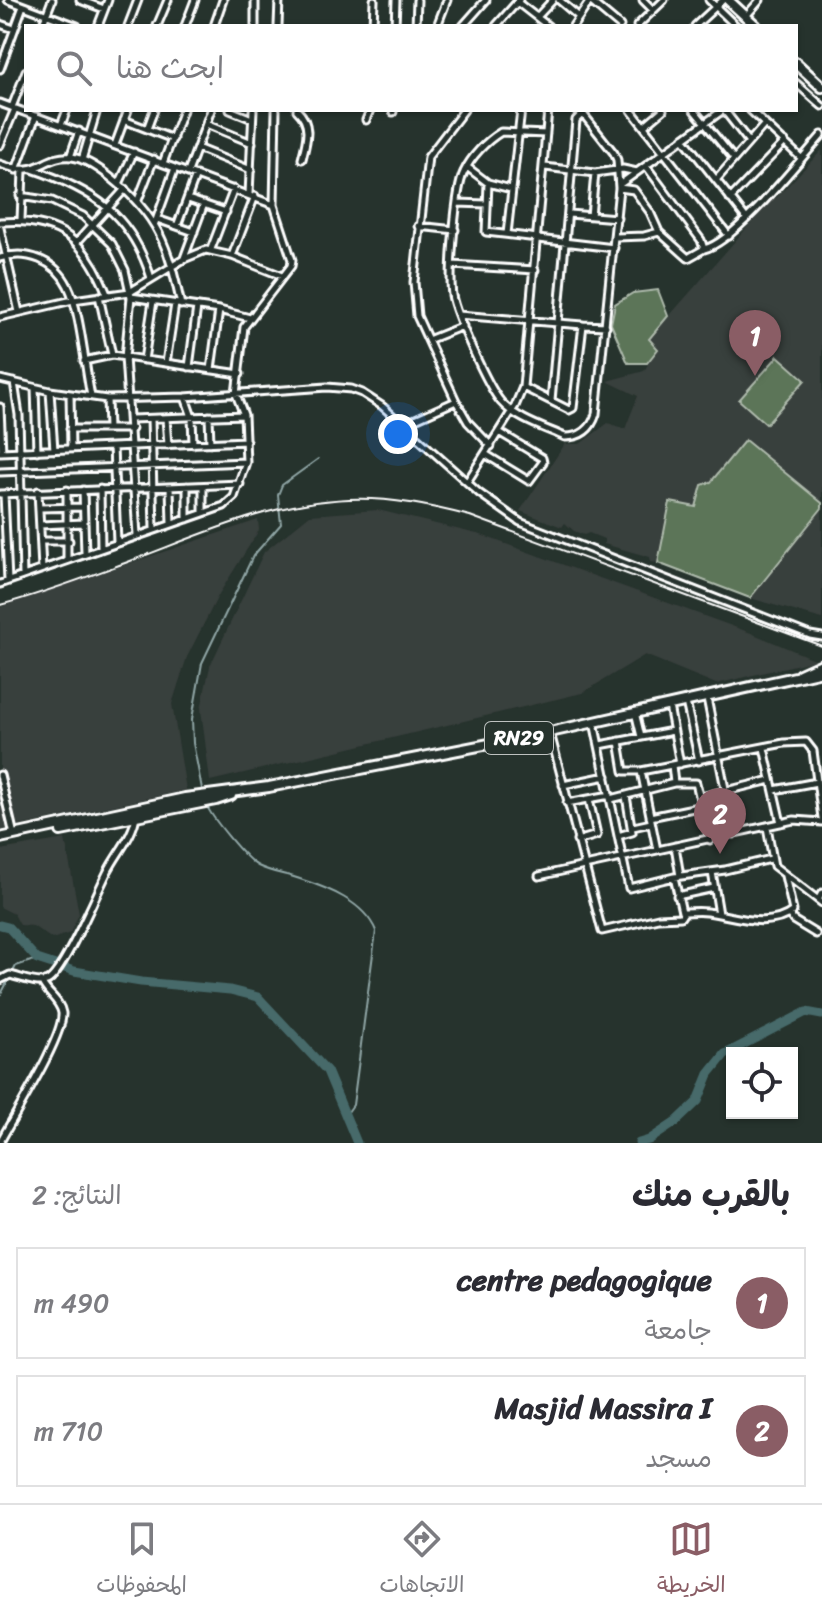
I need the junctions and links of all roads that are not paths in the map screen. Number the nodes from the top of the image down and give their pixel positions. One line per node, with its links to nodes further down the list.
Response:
1 (8, 0): 24 (street)
2 (52, 0): 28 (street)
3 (80, 0): 26 (street)
4 (108, 0): 26 (street)
5 (138, 0): 36 (street)
6 (168, 0): 37 (street)
7 (195, 0): 38 (street)
8 (255, 0): 40 (street)
9 (279, 0): 41 (street)
10 (374, 0): 42 (street)
11 (396, 0): 43 (street)
12 (417, 0): 44 (street)
13 (447, 0): 45 (street)
14 (486, 0): 46 (street)
15 (556, 0): 30 (street); 31 (street)
16 (590, 0): 31 (street); 50 (street)
17 (643, 0): 27 (street)
18 (664, 0): 27 (street)
19 (709, 0): 25 (street)
20 (725, 0): 25 (street); 29 (main road)
21 (760, 0): 29 (street)
22 (221, 1): 39 (street)
23 (518, 1): 30 (street); 47 (street)
24 (23, 6): 28 (street); 55 (street)
25 (716, 7): 52 (street); 53 (street)
26 (104, 9): 35 (street)
27 (653, 10): 51 (street)
28 (46, 15): 33 (street); 34 (street)
29 (746, 16): 54 (main road)
30 (537, 17): 48 (street)
31 (579, 17): 49 (street)
32 (0, 24): 55 (street)
33 (43, 24)
34 (71, 24)
35 (99, 24)
36 (129, 24)
37 (158, 24)
38 (186, 24)
39 (214, 24)
40 (255, 24)
41 (278, 24)
42 (373, 24)
43 (395, 24)
44 (416, 24)
45 (438, 24)
46 (465, 24)
47 (498, 24)
48 (546, 24)
49 (574, 24)
50 (618, 24)
51 (639, 24)
52 (697, 24)
53 (734, 24)
54 (754, 24)
55 (14, 29): 56 (street)
56 (3, 49): 58 (street)
57 (798, 65): 61 (main road)
58 (0, 69)
59 (24, 84): 64 (street)
60 (798, 85): 63 (street)
61 (822, 87)
62 (0, 103): 64 (street)
63 (822, 106)
64 (14, 108): 65 (street); 104 (street)
65 (24, 112)
66 (25, 112): 89 (street)
67 (66, 112): 96 (street)
68 (96, 112): 102 (street)
69 (127, 112): 91 (street)
70 (153, 112): 98 (street)
71 (182, 112): 106 (street)
72 (210, 112): 94 (street)
73 (235, 112): 90 (street)
74 (253, 112): 90 (street)
75 (276, 112): 151 (street)
76 (299, 112): 118 (street)
77 (369, 112): 92 (street)
78 (462, 112): 163 (street)
79 (521, 112): 100 (street)
80 (548, 112): 101 (street)
81 (582, 112): 131 (street)
82 (584, 112): 129 (street)
83 (633, 112): 97 (street)
84 (661, 112): 97 (street)
85 (696, 112): 93 (street)
86 (720, 112): 93 (street)
87 (725, 112): 107 (street)
88 (752, 112): 95 (street)
89 (36, 116): 96 (street); 130 (street)
90 (252, 119): 109 (street)
91 (124, 120): 98 (street); 111 (street)
92 (366, 120)
93 (704, 123): 105 (street); 119 (street)
94 (206, 124): 109 (street); 112 (street)
95 (765, 124): 107 (street); 108 (street)
96 (61, 125): 99 (street)
97 (644, 126): 114 (street)
98 (147, 129): 106 (street)
99 (79, 131): 102 (street); 115 (street)
100 (518, 132): 101 (street); 125 (street); 142 (street)
101 (546, 134): 126 (street)
102 (89, 135): 111 (street); 120 (street)
103 (822, 135): 116 (street)
104 (2, 136): 110 (street)
105 (683, 138): 114 (street); 136 (street)
106 (173, 139): 121 (street)
107 (749, 142): 119 (street)
108 (785, 142): 116 (street); 146 (street)
109 (252, 143): 128 (street)
110 (0, 145)
111 (115, 145): 113 (street)
112 (197, 148): 128 (street); 132 (street)
113 (134, 152): 117 (street); 138 (street)
114 (663, 152): 123 (street); 168 (street)
115 (70, 157): 120 (street); 127 (street)
116 (801, 158): 157 (street)
117 (154, 159): 121 (street); 147 (street)
118 (302, 159)
119 (734, 159): 136 (street)
120 (82, 160): 138 (street)
121 (163, 163): 124 (street)
122 (0, 164): 130 (street)
123 (646, 166): 133 (street); 175 (street)
124 (175, 167): 132 (street); 159 (street)
125 (467, 167): 137 (street); 148 (street)
126 (545, 167): 131 (street); 170 (street)
127 (32, 169): 130 (street); 152 (street)
128 (251, 170): 143 (street)
129 (617, 170): 133 (street); 134 (street); 139 (street)
130 (19, 171): 144 (street)
131 (572, 171): 134 (street); 154 (street)
132 (188, 172): 135 (street)
133 (637, 172): 139 (street)
134 (595, 173): 155 (street)
135 (196, 174): 141 (street); 145 (street)
136 (716, 180): 146 (street)
137 (488, 183): 142 (street); 150 (street)
138 (119, 184): 140 (street)
139 (619, 186): 156 (street); 166 (street)
140 (125, 189): 147 (street); 152 (street)
141 (234, 189): 143 (street); 153 (street)
142 (511, 189): 167 (street)
143 (252, 195): 151 (street); 176 (street)
144 (20, 196): 158 (street); 160 (street)
145 (188, 199): 149 (street); 162 (street)
146 (730, 199): 157 (street)
147 (138, 200): 159 (street)
148 (458, 203): 150 (street); 164 (street)
149 (204, 204): 153 (street); 165 (street)
150 (486, 204): 167 (street)
151 (274, 205): 182 (street)
152 (108, 207): 160 (street); 183 (street)
153 (226, 212): 174 (street)
154 (569, 214): 155 (street); 172 (street)
155 (591, 216): 156 (street)
156 (617, 218): 169 (street)
157 (746, 218): 168 (street)
158 (21, 220): 161 (street); 171 (street)
159 (156, 221): 162 (street); 180 (street)
160 (94, 224): 171 (street); 185 (street)
161 (0, 225): 177 (street)
162 (177, 226): 165 (street)
163 (418, 226): 164 (street); 201 (street)
164 (455, 230): 179 (street)
165 (194, 232): 178 (street)
166 (659, 232): 169 (street); 175 (street)
167 (507, 234): 170 (street)
168 (729, 236): 175 (street)
169 (616, 237): 173 (street)
170 (538, 239): 172 (street); 181 (street)
171 (77, 242): 184 (street)
172 (567, 242): 173 (street); 197 (street)
173 (614, 248): 200 (street)
174 (211, 249): 176 (street); 178 (street)
175 (704, 249)
176 (232, 256): 182 (street)
177 (3, 257): 187 (street); 192 (street)
178 (184, 259): 180 (street)
179 (452, 265): 181 (street); 193 (street)
180 (172, 266): 183 (street); 189 (street)
181 (535, 270): 196 (street)
182 (282, 276): 195 (street)
183 (151, 278): 185 (street)
184 (107, 294): 185 (street); 186 (street)
185 (130, 294): 188 (street); 203 (street)
186 (99, 296): 187 (street); 202 (street)
187 (73, 300): 192 (street); 205 (street)
188 (153, 301): 189 (street); 204 (street)
189 (178, 304): 190 (street); 206 (street)
190 (197, 307): 191 (street); 207 (street)
191 (219, 310): 195 (street); 208 (street)
192 (19, 312): 194 (street)
193 (458, 315): 196 (street); 199 (street)
194 (0, 317)
195 (250, 318): 209 (street)
196 (530, 322): 197 (street); 213 (street)
197 (558, 322): 198 (street); 222 (street)
198 (583, 325): 200 (street); 222 (street)
199 (463, 326): 201 (street); 224 (street)
200 (606, 326): 224 (street)
201 (428, 340): 221 (street)
202 (112, 355): 203 (street); 205 (street)
203 (125, 357): 204 (street); 220 (street)
204 (144, 360): 206 (street)
205 (84, 361): 217 (street)
206 (166, 363): 207 (street)
207 (189, 367): 208 (street)
208 (211, 370): 209 (street)
209 (240, 374): 216 (street)
210 (0, 379): 211 (street)
211 (14, 381): 212 (street); 247 (street)
212 (35, 387): 214 (street); 248 (street)
213 (523, 387): 222 (street); 224 (street)
214 (50, 391): 215 (street); 246 (street)
215 (70, 394): 217 (street); 232 (street)
216 (236, 394): 218 (street); 225 (street); 231 (street)
217 (91, 396): 219 (street)
218 (185, 397): 220 (street); 227 (street)
219 (107, 399): 220 (street); 233 (street)
220 (129, 399): 229 (street)
221 (456, 401): 231 (street); 243 (street)
222 (551, 401)
223 (0, 407): 236 (street)
224 (512, 411): 235 (street)
225 (244, 415): 226 (street); 237 (street)
226 (209, 416): 227 (street); 238 (street)
227 (192, 417): 228 (street); 239 (street)
228 (166, 418): 230 (street); 240 (street)
229 (131, 419): 230 (street); 234 (street)
230 (151, 419): 242 (street)
231 (404, 424): 257 (street)
232 (70, 429): 233 (street); 245 (street)
233 (108, 429): 234 (street)
234 (132, 429): 241 (street)
235 (499, 432): 243 (street); 250 (street)
236 (1, 437): 249 (street)
237 (246, 441): 238 (street); 251 (street)
238 (210, 443): 239 (street)
239 (193, 444): 240 (street)
240 (168, 445): 242 (street)
241 (133, 446): 242 (street); 244 (street); 252 (street)
242 (152, 446): 253 (street)
243 (491, 446): 250 (street)
244 (113, 447): 245 (street); 254 (street)
245 (71, 449): 246 (street)
246 (54, 450): 248 (street)
247 (20, 451): 248 (street); 249 (street); 255 (street)
248 (37, 451)
249 (1, 452)
250 (485, 454): 257 (street)
251 (246, 462): 253 (street); 258 (street)
252 (133, 466): 253 (street); 254 (street); 263 (street)
253 (152, 466): 261 (street)
254 (114, 467): 255 (street); 265 (street)
255 (21, 471): 256 (street); 269 (street)
256 (0, 472)
257 (467, 482): 295 (street)
258 (240, 484): 260 (street); 275 (street)
259 (187, 486): 260 (street); 262 (street); 276 (street)
260 (203, 486): 275 (street)
261 (153, 487): 262 (street); 263 (street); 282 (street)
262 (170, 487): 278 (street)
263 (135, 488): 265 (street); 283 (street)
264 (100, 489): 265 (street); 267 (street); 288 (street)
265 (115, 489): 286 (street)
266 (67, 490): 267 (street); 268 (street); 271 (street)
267 (83, 490): 272 (street)
268 (38, 491): 269 (street); 273 (street)
269 (22, 493): 270 (street); 292 (street)
270 (2, 494): 274 (street)
271 (68, 507): 272 (street); 273 (street); 280 (street)
272 (83, 507): 277 (street)
273 (40, 508): 279 (street)
274 (3, 511): 281 (street)
275 (203, 513): 276 (street)
276 (187, 519): 278 (street)
277 (84, 523): 280 (street); 289 (street)
278 (171, 524): 282 (street)
279 (40, 525): 280 (street); 284 (street)
280 (68, 525): 285 (street)
281 (3, 527): 287 (street)
282 (154, 530): 283 (street)
283 (137, 535): 286 (street)
284 (41, 541): 285 (street); 291 (street)
285 (69, 541): 290 (street)
286 (117, 542): 288 (street)
287 (3, 543): 293 (street)
288 (101, 548): 289 (street)
289 (85, 553): 290 (street)
290 (67, 560): 291 (street)
291 (42, 569): 292 (street)
292 (23, 576): 293 (street)
293 (8, 581): 294 (street)
294 (0, 584)
295 (822, 637)
296 (822, 664): 298 (main road, RN29)
297 (822, 671): 298 (main road, RN29)
298 (796, 676): 299 (main road, RN29)
299 (707, 698): 300 (main road, RN29); 310 (street)
300 (686, 702): 301 (main road, RN29); 311 (street)
301 (668, 706): 302 (main road, RN29); 304 (street)
302 (635, 712): 303 (main road, RN29); 306 (street)
303 (593, 721): 305 (main road, RN29); 308 (street)
304 (673, 731): 306 (street); 313 (street)
305 (550, 732): 322 (street); 332 (main road, RN29)
306 (641, 737): 307 (street)
307 (619, 741): 308 (street); 316 (street)
308 (600, 745): 318 (street)
309 (764, 748): 310 (street); 312 (street); 319 (street)
310 (718, 757): 311 (street); 325 (street)
311 (699, 761): 313 (street)
312 (814, 763): 315 (street); 320 (street)
313 (680, 764): 314 (street)
314 (672, 765): 316 (street); 321 (street)
315 (822, 768)
316 (641, 771): 324 (street)
317 (0, 775): 340 (street)
318 (606, 776): 322 (street); 327 (street)
319 (771, 780): 323 (street); 325 (street)
320 (817, 782): 323 (street); 334 (street)
321 (674, 783): 324 (street); 328 (street)
322 (563, 785): 330 (street)
323 (774, 790): 335 (street)
324 (644, 791): 326 (street); 333 (street)
325 (725, 791): 328 (street); 339 (street)
326 (626, 796): 327 (street); 336 (street)
327 (611, 797): 329 (street); 341 (street)
328 (701, 797): 331 (street)
329 (589, 799): 330 (street); 344 (street)
330 (567, 803): 344 (street)
331 (703, 806): 333 (street); 343 (street)
332 (135, 814): 338 (main road, RN29); 363 (street)
333 (650, 820): 336 (street); 346 (street)
334 (822, 820): 335 (street)
335 (781, 823): 337 (street)
336 (633, 827): 341 (street)
337 (767, 827): 339 (street); 348 (street)
338 (60, 829): 340 (main road, RN29); 342 (main road, RN29)
339 (734, 834): 343 (street)
340 (14, 835): 342 (main road, RN29)
341 (618, 836): 347 (street)
342 (0, 840)
343 (710, 840): 345 (street)
344 (577, 841): 349 (street)
345 (675, 846): 346 (street); 353 (street)
346 (657, 850): 347 (street)
347 (622, 858): 349 (street); 353 (street)
348 (771, 859): 350 (street); 352 (street)
349 (583, 866): 351 (street); 358 (street)
350 (712, 872): 353 (street); 354 (street)
351 (539, 876)
352 (785, 876): 357 (street); 360 (street)
353 (677, 877): 356 (street)
354 (714, 888): 356 (street); 359 (street)
355 (822, 893): 357 (street)
356 (677, 896): 358 (street)
357 (820, 902)
358 (684, 912): 359 (street)
359 (719, 914): 360 (street)
360 (789, 914): 361 (street)
361 (816, 934)
362 (0, 980): 363 (street)
363 (42, 982): 364 (street)
364 (0, 1142)

